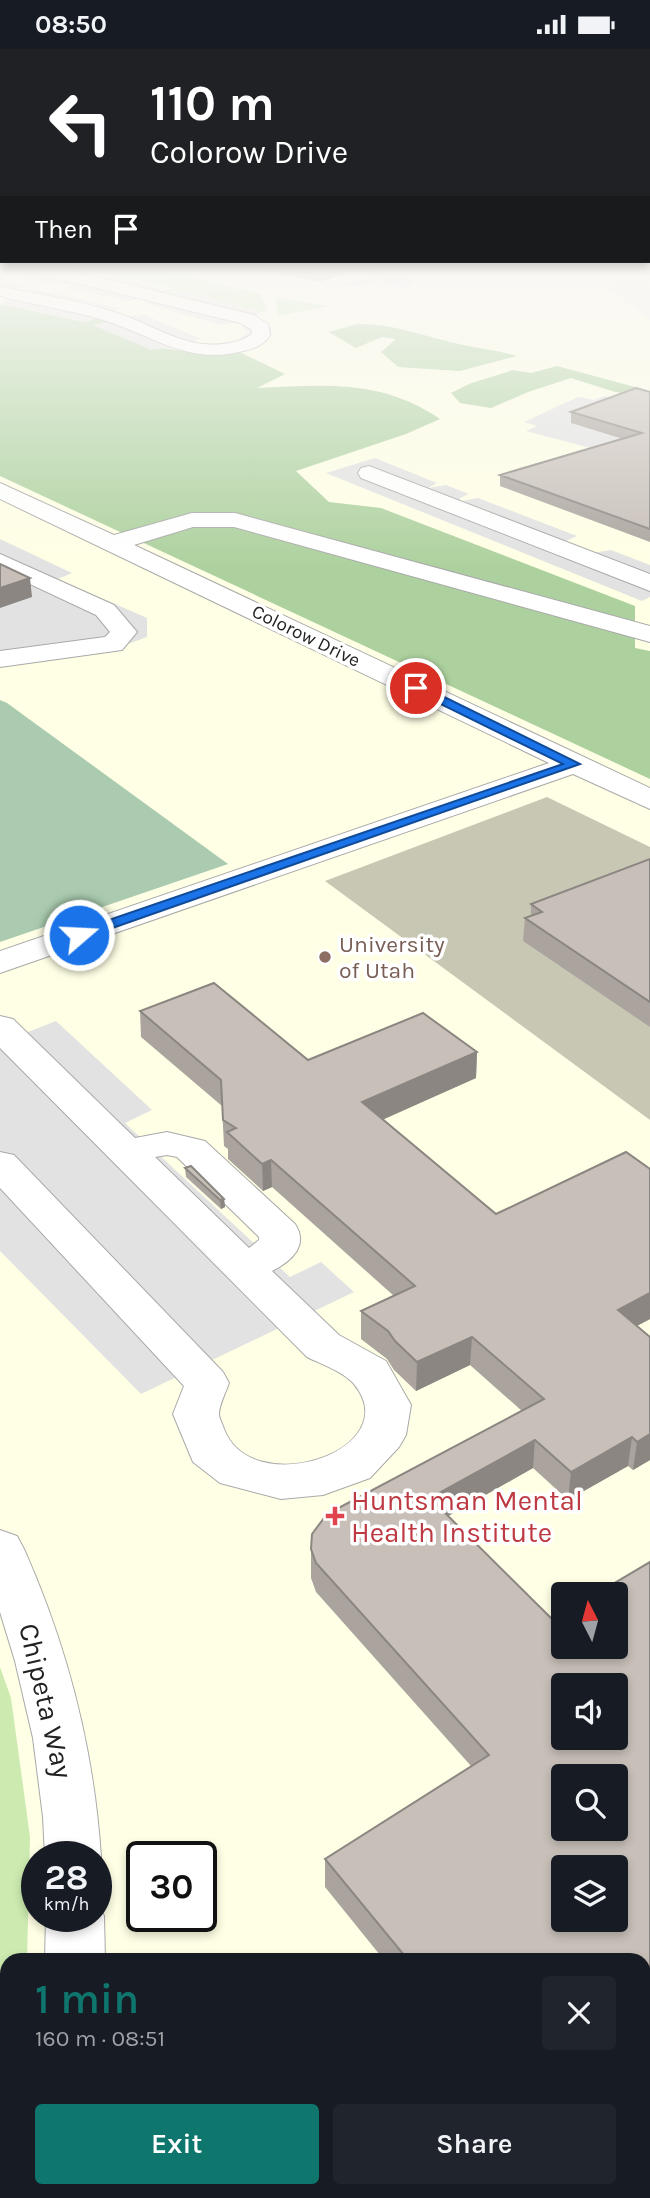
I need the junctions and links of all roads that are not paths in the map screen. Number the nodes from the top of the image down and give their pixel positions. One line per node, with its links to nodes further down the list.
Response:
1 (369, 473): 5 (street)
2 (0, 490): 3 (street, Colorow Drive)
3 (113, 543): 6 (street); 8 (street, Colorow Drive)
4 (0, 561): 7 (street)
5 (650, 583)
6 (650, 633)
7 (0, 659)
8 (574, 764): 9 (street, Colorow Drive); 10 (street)
9 (650, 800)
10 (0, 963)
11 (0, 1027): 12 (street)
12 (0, 1164)
13 (0, 1549): 14 (street, Chipeta Way)
14 (71, 1841)
15 (75, 1932): 16 (street)
16 (75, 1953)

